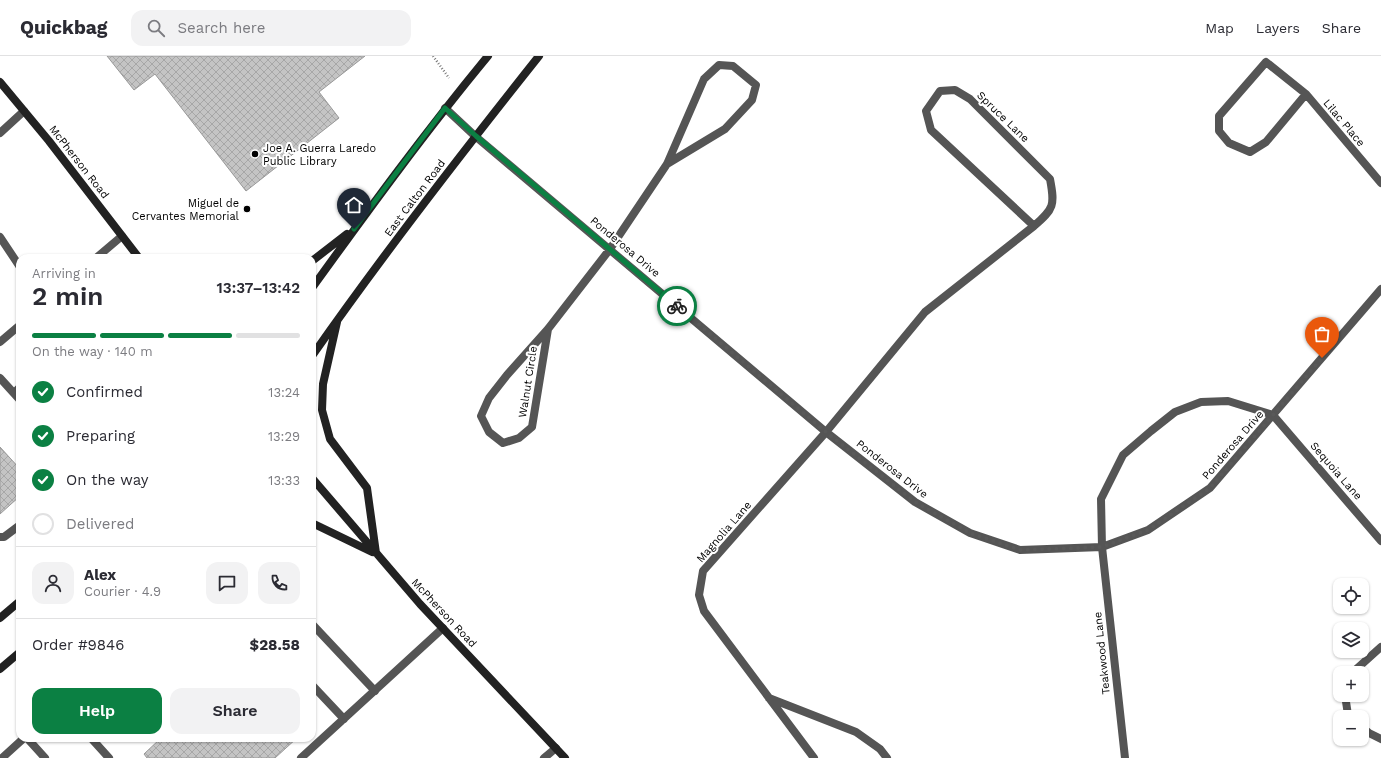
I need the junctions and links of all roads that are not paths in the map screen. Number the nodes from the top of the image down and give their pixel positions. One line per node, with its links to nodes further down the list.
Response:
1 (488, 56): 5 (main road)
2 (539, 56): 8 (main road, East Calton Road)
3 (0, 82): 6 (main road, McPherson Road)
4 (1306, 94): 4 (street, Lilac Place); 10 (street, Lilac Place)
5 (445, 108): 8 (street, Ponderosa Drive); 12 (main road)
6 (24, 111): 7 (street); 13 (main road, McPherson Road)
7 (0, 133)
8 (476, 136): 15 (street, Ponderosa Drive); 22 (main road, East Calton Road)
9 (667, 164): 9 (street); 15 (street, Walnut Circle)
10 (1381, 183)
11 (1034, 226): 11 (street, Spruce Lane); 31 (street, Spruce Lane)
12 (354, 229): 18 (main road); 20 (main road)
13 (122, 236): 16 (street); 17 (main road, McPherson Road)
14 (0, 237): 19 (street)
15 (610, 249): 24 (street, Walnut Circle); 31 (street, Ponderosa Drive)
16 (101, 254)
17 (137, 254)
18 (316, 258)
19 (16, 261)
20 (316, 282)
21 (1381, 289): 30 (street, Ponderosa Drive)
22 (338, 319): 26 (main road, East Calton Road); 38 (main road)
23 (16, 328): 25 (street)
24 (548, 329): 24 (street, Walnut Circle)
25 (0, 342)
26 (316, 350)
27 (0, 378): 28 (street)
28 (14, 393): 29 (street)
29 (16, 395)
30 (1273, 415): 36 (street, Sequoia Lane); 37 (street, Ponderosa Drive); 37 (street, Teakwood Lane)
31 (826, 432): 37 (street, Ponderosa Drive); 49 (street, Magnolia Lane)
32 (316, 483): 38 (main road, McPherson Road)
33 (316, 525): 38 (main road)
34 (16, 528): 35 (street)
35 (0, 537)
36 (1381, 541)
37 (1102, 547): 65 (street, Teakwood Lane)
38 (376, 554): 42 (main road, McPherson Road)
39 (16, 604): 40 (main road)
40 (0, 618)
41 (316, 628): 48 (street)
42 (443, 628): 48 (street); 56 (main road, McPherson Road)
43 (1381, 646): 45 (street)
44 (16, 655): 46 (main road)
45 (1360, 666)
46 (0, 669)
47 (316, 689): 50 (street)
48 (375, 691): 50 (street)
49 (768, 698): 63 (street, Magnolia Lane); 64 (street)
50 (344, 719): 60 (street)
51 (1369, 733): 52 (street)
52 (1381, 739)
53 (21, 742): 57 (street)
54 (30, 742): 58 (street)
55 (95, 742): 59 (street)
56 (556, 748): 61 (street); 62 (main road, McPherson Road)
57 (2, 758)
58 (45, 758)
59 (109, 758)
60 (301, 758)
61 (544, 758)
62 (565, 758)
63 (814, 758)
64 (887, 758)
65 (1125, 758)

